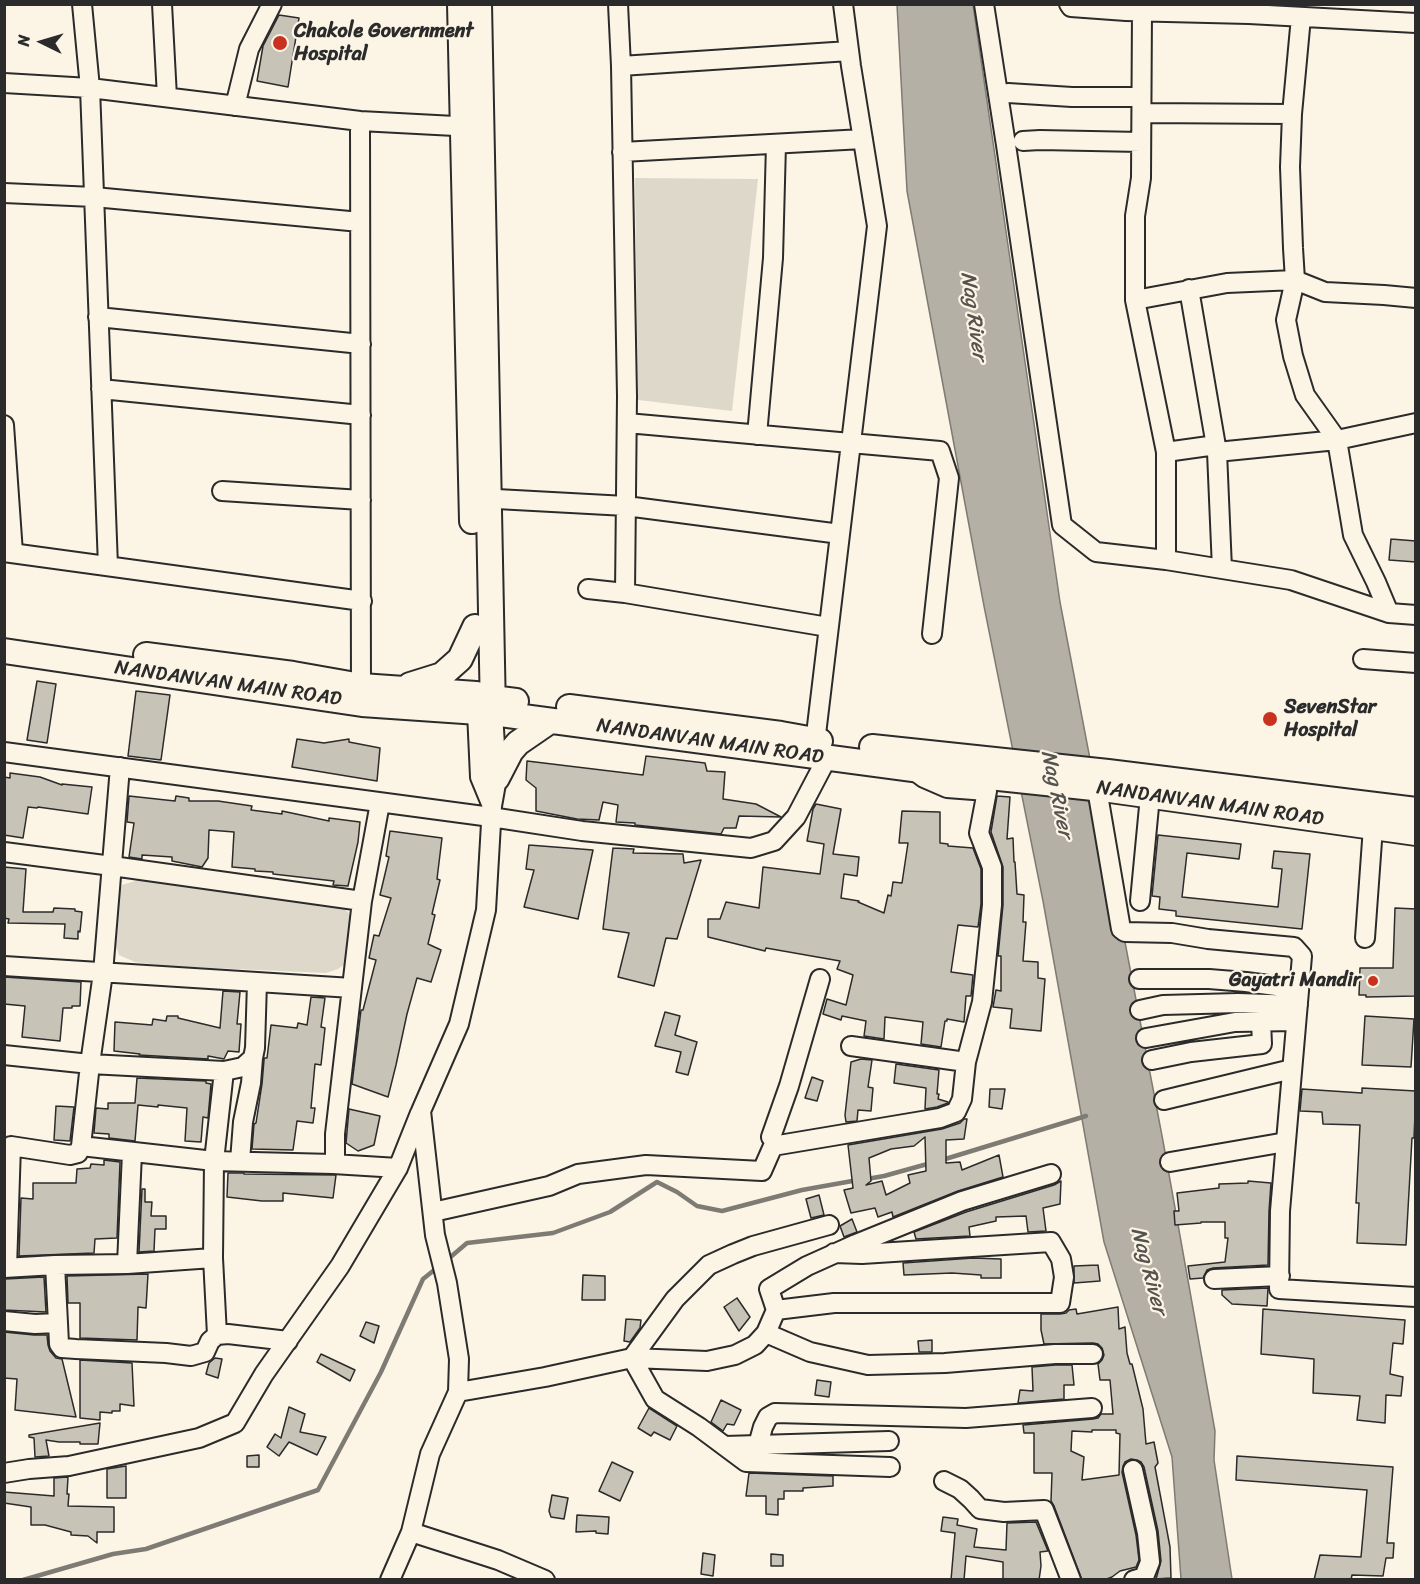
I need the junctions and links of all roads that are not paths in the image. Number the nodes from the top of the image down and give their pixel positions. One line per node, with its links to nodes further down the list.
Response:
1 (82, 4): 16 (street)
2 (162, 4): 18 (street)
3 (272, 4): 20 (street)
4 (460, 4): 23 (main road)
5 (479, 4): 23 (main road)
6 (618, 4): 14 (street)
7 (843, 4): 13 (street)
8 (984, 4): 54 (street)
9 (1069, 4): 10 (street)
10 (1142, 11): 11 (street); 19 (street)
11 (1312, 13): 12 (street); 21 (street)
12 (1406, 16)
13 (849, 51): 14 (street); 24 (street)
14 (621, 66): 28 (street)
15 (4, 83): 16 (street)
16 (90, 88): 18 (street); 30 (street)
17 (1008, 93): 19 (street)
18 (167, 97): 20 (street)
19 (1141, 105): 21 (street); 26 (street)
20 (236, 106): 22 (street)
21 (1292, 114): 32 (street)
22 (360, 121): 23 (street); 31 (street)
23 (472, 126): 49 (main road)
24 (862, 139): 27 (street); 45 (street)
25 (1023, 141): 26 (street)
26 (1141, 142): 35 (street)
27 (776, 144): 28 (street); 43 (street)
28 (622, 152): 40 (street)
29 (4, 193): 30 (street)
30 (94, 197): 31 (street); 36 (street)
31 (360, 222): 37 (street)
32 (1296, 280): 33 (street); 34 (street); 44 (street)
33 (1189, 289): 35 (street); 46 (street)
34 (1416, 298)
35 (1135, 300): 47 (street)
36 (98, 316): 37 (street); 38 (street)
37 (361, 344): 39 (street)
38 (101, 389): 39 (street); 55 (street)
39 (361, 416): 50 (street)
40 (627, 423): 43 (street); 51 (street)
41 (1416, 423): 44 (street)
42 (4, 425): 53 (street)
43 (757, 435): 45 (street)
44 (1337, 440): 46 (street); 60 (street)
45 (851, 444): 52 (street); 65 (street)
46 (1216, 449): 47 (street); 56 (street)
47 (1166, 452): 54 (street)
48 (222, 491): 50 (street)
49 (480, 498): 51 (street); 62 (main road); 71 (main road)
50 (361, 500): 59 (street)
51 (626, 506): 52 (street); 58 (street)
52 (840, 534): 63 (street)
53 (9, 553): 55 (street)
54 (1166, 560): 56 (street)
55 (108, 566): 59 (street)
56 (1222, 569): 60 (street)
57 (588, 589): 58 (street)
58 (625, 593): 63 (street)
59 (362, 601): 69 (street)
60 (1389, 613): 61 (street)
61 (1416, 615)
62 (475, 627): 70 (main road); 71 (main road)
63 (828, 627): 74 (street)
64 (4, 634): 69 (main road)
65 (932, 634)
66 (4, 651): 71 (main road, NANDANVAN MAIN ROAD)
67 (1363, 659): 68 (street)
68 (1416, 663)
69 (361, 686): 70 (main road)
70 (399, 689): 71 (main road)
71 (484, 704): 72 (main road, NANDANVAN MAIN ROAD); 74 (main road); 78 (street); 83 (street)
72 (550, 721): 74 (main road, NANDANVAN MAIN ROAD); 78 (main road)
73 (4, 752): 75 (street)
74 (819, 752): 76 (main road, NANDANVAN MAIN ROAD); 77 (main road); 83 (street)
75 (120, 768): 81 (street); 87 (street)
76 (913, 769): 77 (main road, NANDANVAN MAIN ROAD); 105 (street)
77 (1006, 771): 79 (main road, NANDANVAN MAIN ROAD)
78 (497, 778): 83 (street)
79 (1103, 783): 80 (main road, NANDANVAN MAIN ROAD); 82 (main road); 97 (street)
80 (1150, 796): 84 (main road, NANDANVAN MAIN ROAD); 89 (street)
81 (381, 802): 83 (street); 88 (street)
82 (1416, 810)
83 (492, 812): 110 (street)
84 (1373, 827): 85 (main road, NANDANVAN MAIN ROAD); 90 (street)
85 (1416, 833)
86 (4, 852): 87 (street)
87 (112, 866): 88 (street); 92 (street)
88 (362, 901): 96 (street)
89 (1140, 901)
90 (1365, 938)
91 (4, 966): 92 (street)
92 (103, 973): 95 (street); 106 (street)
93 (820, 979): 111 (street)
94 (1139, 979): 97 (street)
95 (257, 982): 96 (street); 103 (street)
96 (352, 988): 119 (street)
97 (1298, 1005): 98 (street); 99 (street); 107 (street)
98 (1140, 1010)
99 (1261, 1022): 100 (street); 104 (street)
100 (1146, 1038)
101 (851, 1046): 105 (street)
102 (4, 1054): 106 (street)
103 (253, 1058): 108 (street); 117 (street)
104 (1152, 1060)
105 (966, 1062): 122 (street)
106 (90, 1064): 108 (street); 114 (street)
107 (1292, 1069): 109 (street); 112 (street)
108 (224, 1071): 116 (street)
109 (1164, 1100)
110 (421, 1111): 120 (street); 122 (street)
111 (771, 1137)
112 (1286, 1142): 118 (street); 129 (street)
113 (8, 1146): 114 (street); 128 (street)
114 (81, 1146): 115 (street)
115 (132, 1153): 116 (street); 126 (street)
116 (214, 1161): 117 (street); 125 (street)
117 (240, 1161): 119 (street)
118 (1170, 1162)
119 (333, 1164): 120 (street)
120 (398, 1168): 137 (street)
121 (1051, 1174): 124 (street)
122 (433, 1212): 140 (street)
123 (830, 1225): 139 (street)
124 (834, 1253): 132 (street); 132 (street)
125 (213, 1258): 126 (street); 136 (street)
126 (127, 1263): 127 (street)
127 (55, 1265): 128 (street); 134 (street)
128 (6, 1268)
129 (1280, 1276): 130 (street); 131 (street)
130 (1214, 1279)
131 (1416, 1297)
132 (776, 1310): 135 (street)
133 (4, 1321): 134 (street)
134 (58, 1323): 136 (street)
135 (766, 1333): 138 (street); 139 (street)
136 (217, 1335): 137 (street)
137 (288, 1341): 147 (street)
138 (1093, 1354)
139 (632, 1358): 140 (street); 144 (street)
140 (458, 1392): 149 (street)
141 (1092, 1408): 143 (street)
142 (889, 1441): 143 (street)
143 (758, 1445): 144 (street)
144 (725, 1446): 145 (street)
145 (890, 1467)
146 (1133, 1470): 153 (street)
147 (4, 1473)
148 (944, 1481): 152 (street)
149 (411, 1532): 150 (street); 151 (street)
150 (390, 1580)
151 (545, 1580)
152 (1071, 1580)
153 (1134, 1580)

